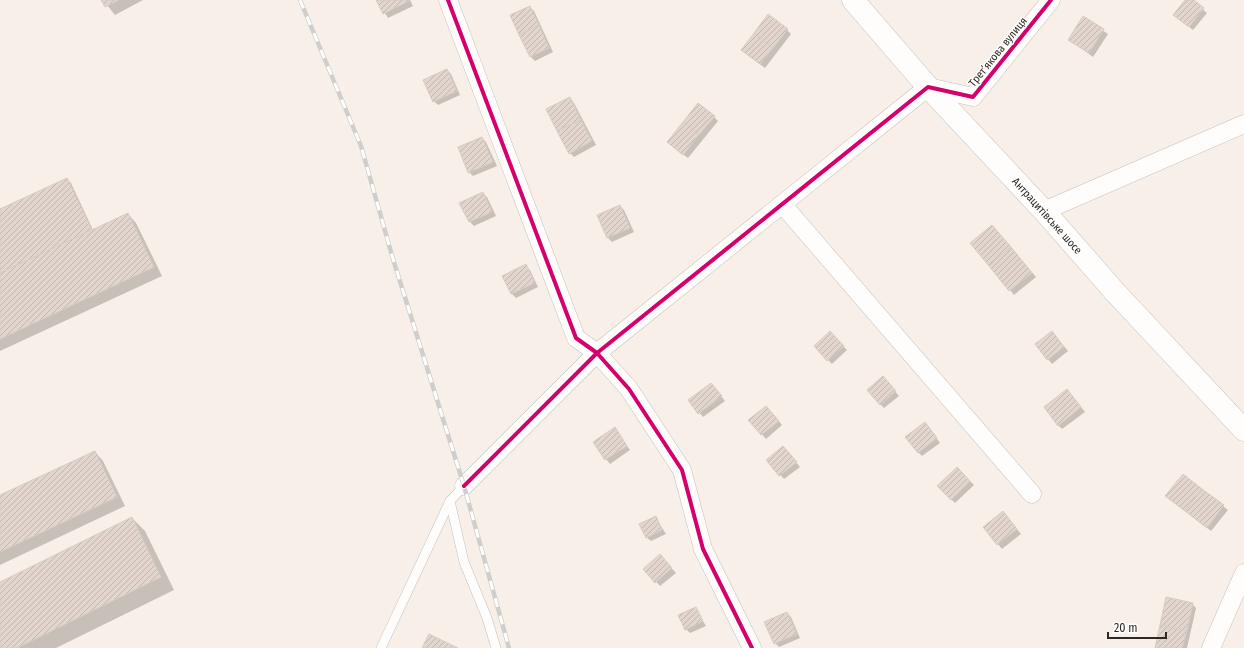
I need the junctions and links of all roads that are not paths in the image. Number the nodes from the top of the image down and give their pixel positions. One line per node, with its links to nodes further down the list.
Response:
1 (448, 0): 8 (street)
2 (853, 0): 4 (main road, Антрацитівське шосе)
3 (1051, 0): 4 (street, Третʼякова вулиця)
4 (928, 86): 6 (street); 7 (main road, Антрацитівське шосе)
5 (1244, 124): 7 (street)
6 (782, 204): 8 (street); 11 (street)
7 (1044, 211): 9 (main road, Антрацитівське шосе)
8 (597, 353): 10 (street); 16 (street)
9 (1244, 430)
10 (464, 486): 12 (lane)
11 (1032, 494)
12 (450, 501): 14 (lane); 15 (lane)
13 (1244, 573): 17 (street)
14 (381, 648)
15 (496, 648)
16 (752, 648)
17 (1211, 648)

